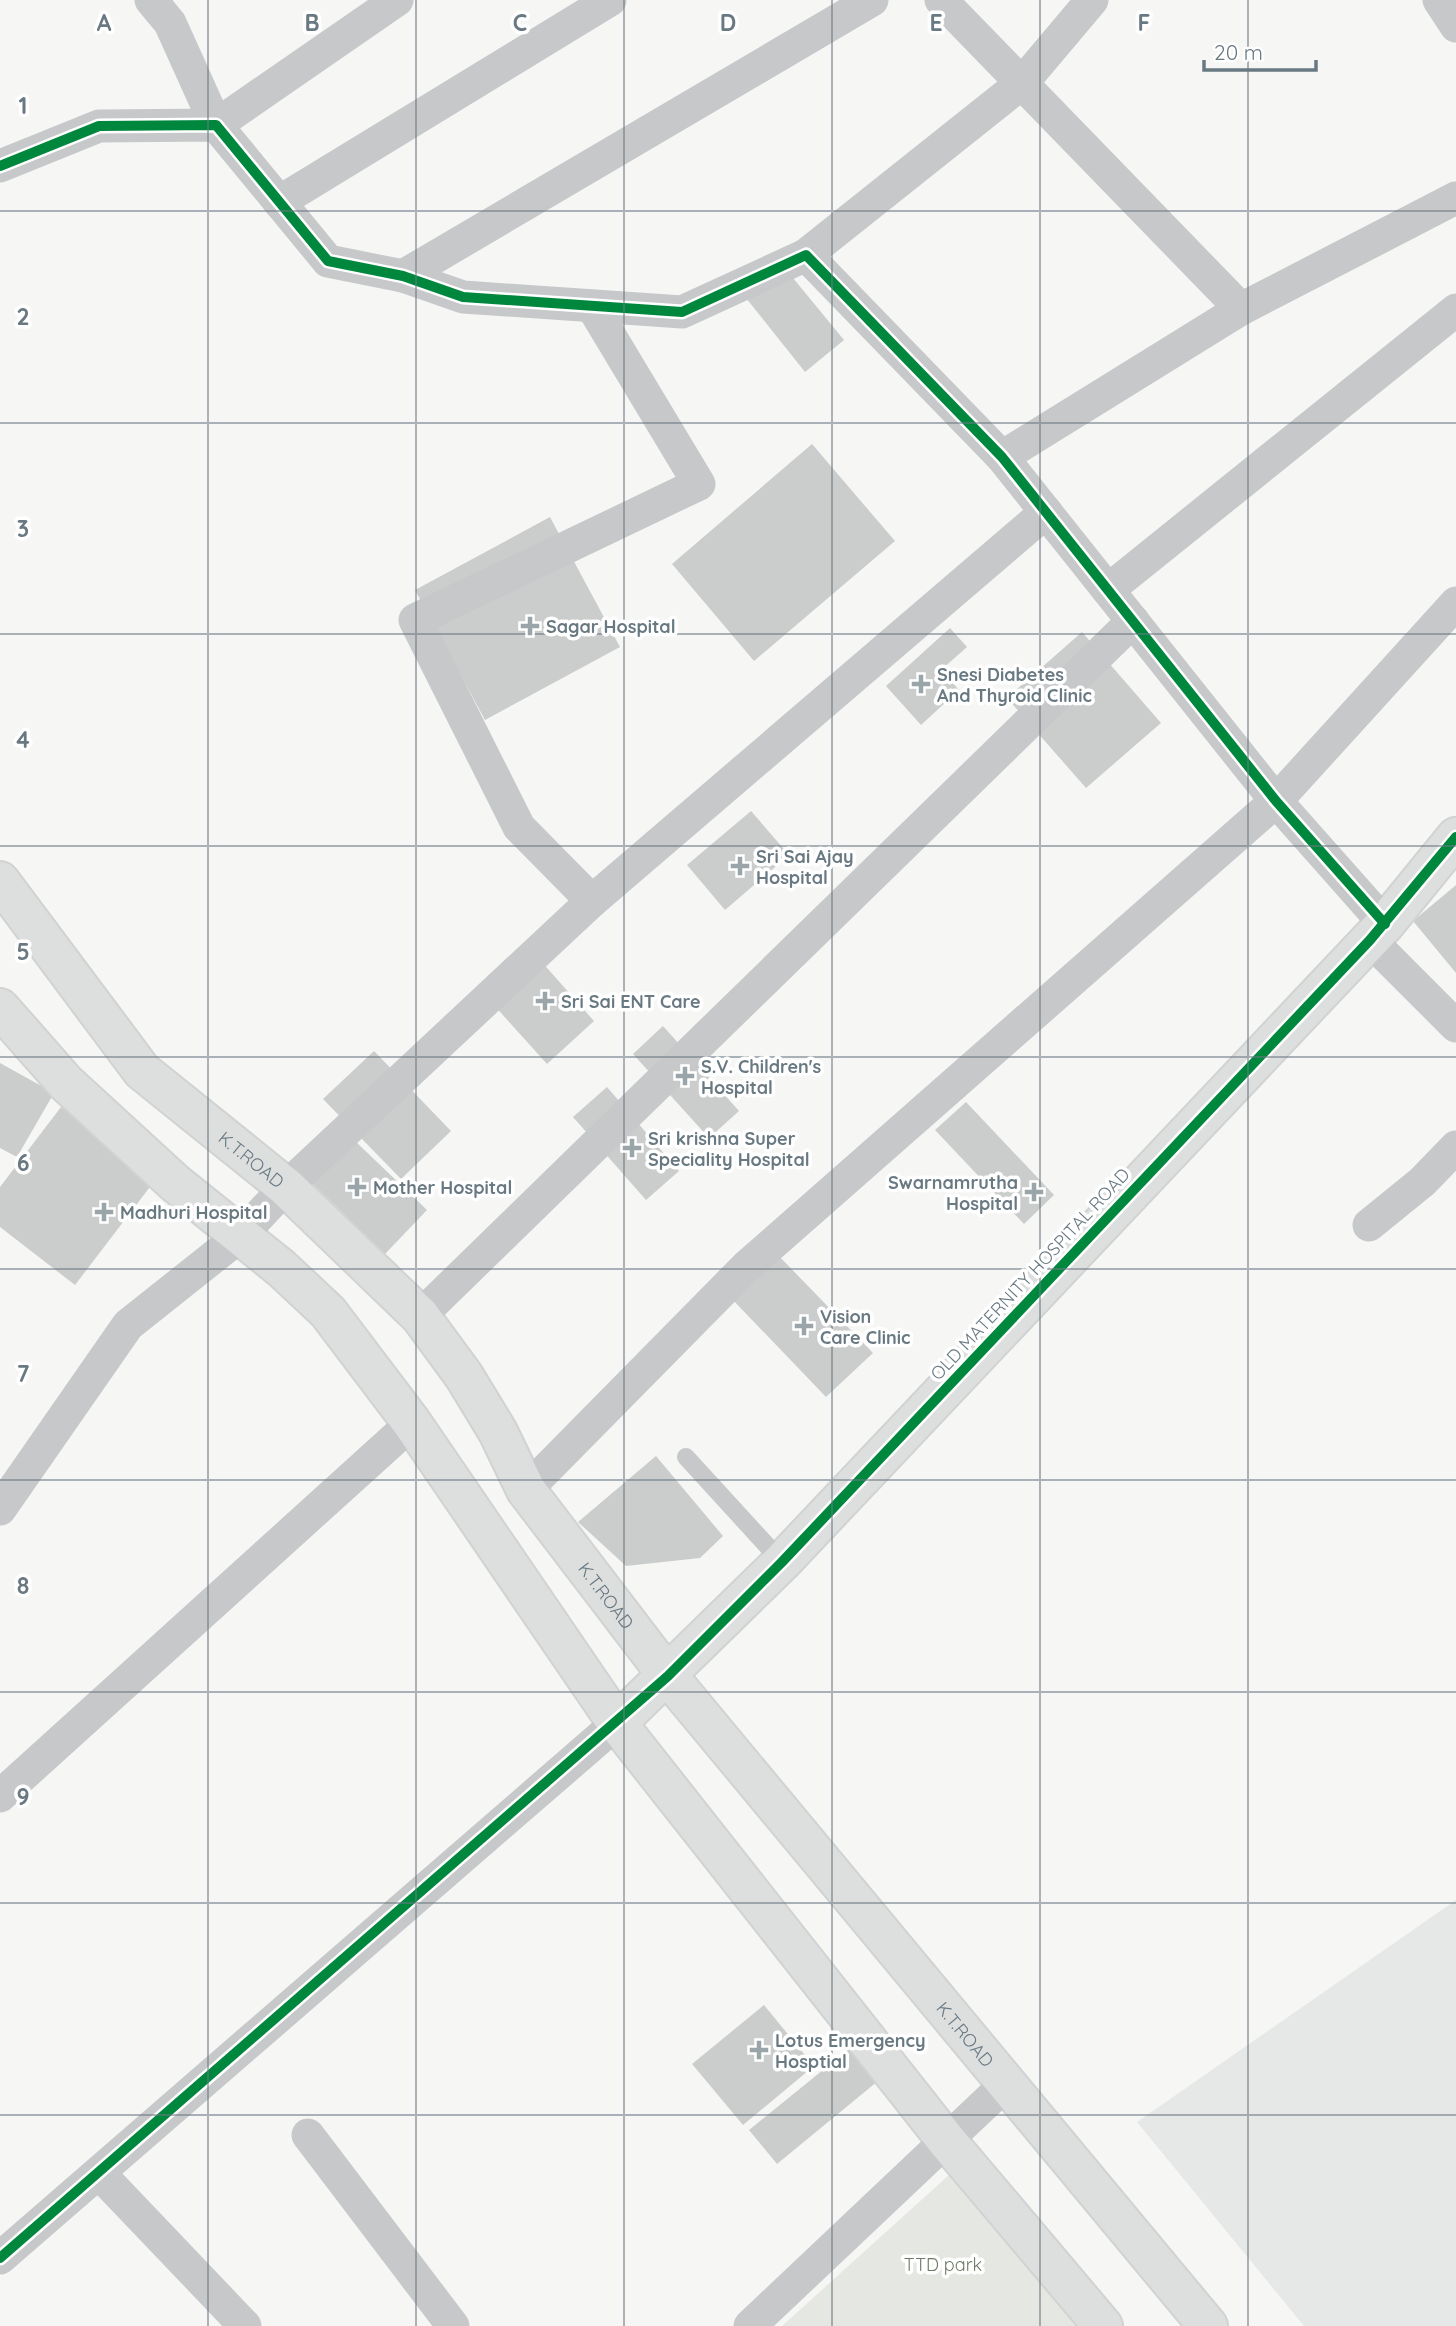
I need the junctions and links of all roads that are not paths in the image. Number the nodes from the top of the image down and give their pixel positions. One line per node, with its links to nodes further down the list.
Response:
1 (152, 0): 10 (street)
2 (397, 0): 10 (street)
3 (610, 0): 13 (street)
4 (872, 0): 15 (street)
5 (942, 0): 9 (street)
6 (1092, 0): 9 (street)
7 (1439, 0): 8 (street)
8 (1456, 26)
9 (1022, 83): 14 (street); 17 (street)
10 (216, 125): 11 (street); 13 (street)
11 (0, 166)
12 (1456, 198): 17 (street)
13 (279, 202): 15 (street)
14 (806, 255): 16 (street); 19 (street)
15 (403, 276): 16 (street)
16 (592, 306): 27 (street)
17 (1241, 309): 19 (street)
18 (1456, 310): 21 (street)
19 (1002, 457): 20 (street)
20 (1046, 512): 21 (street); 27 (street)
21 (1108, 590): 23 (street)
22 (1456, 603): 24 (street)
23 (1133, 621): 24 (street); 35 (street)
24 (1276, 801): 28 (street); 38 (street)
25 (1456, 837): 28 (main road, OLD MATERNITY HOSPITAL ROAD)
26 (2, 887): 32 (main road, K.T.ROAD)
27 (592, 901): 32 (street)
28 (1377, 932): 30 (street); 40 (main road, OLD MATERNITY HOSPITAL ROAD)
29 (0, 1008): 34 (main road)
30 (1456, 1026)
31 (1456, 1147): 33 (street)
32 (286, 1187): 34 (street); 35 (main road, K.T.ROAD)
33 (1369, 1225)
34 (240, 1236): 36 (main road); 39 (street)
35 (420, 1316): 38 (main road, K.T.ROAD)
36 (412, 1423): 42 (main road); 43 (street)
37 (686, 1457): 40 (lane)
38 (526, 1490): 41 (main road, K.T.ROAD)
39 (0, 1508)
40 (782, 1562): 41 (main road, OLD MATERNITY HOSPITAL ROAD)
41 (668, 1676): 42 (main road, OLD MATERNITY HOSPITAL ROAD); 44 (main road, K.T.ROAD)
42 (617, 1723): 46 (main road); 47 (street)
43 (0, 1796)
44 (1006, 2084): 46 (street); 53 (main road, K.T.ROAD)
45 (308, 2135): 50 (street)
46 (946, 2140): 51 (street); 52 (main road)
47 (99, 2173): 48 (street); 49 (street)
48 (0, 2258)
49 (245, 2326)
50 (453, 2326)
51 (750, 2326)
52 (1103, 2326)
53 (1208, 2326)

